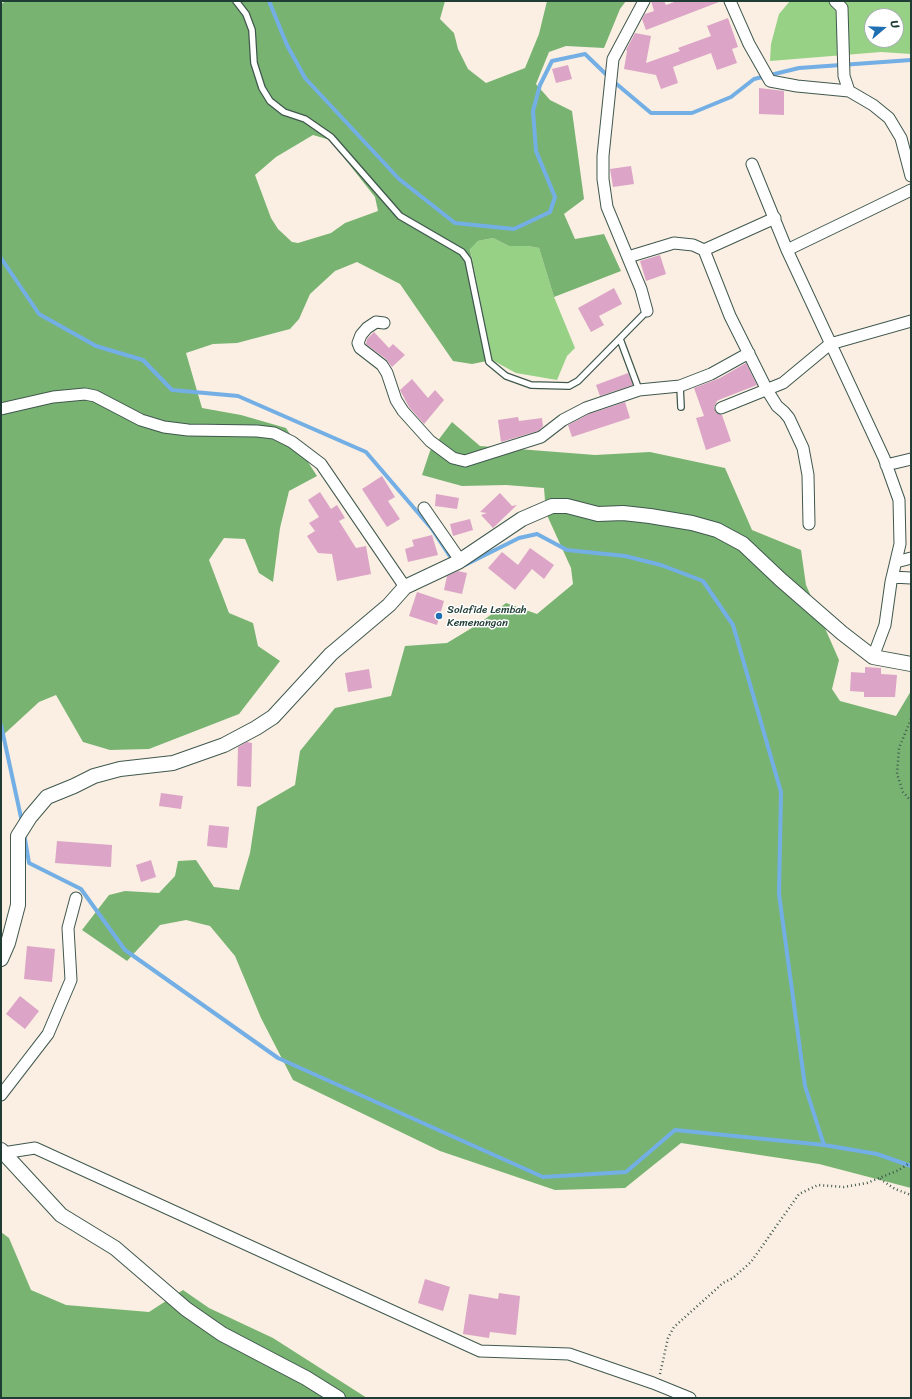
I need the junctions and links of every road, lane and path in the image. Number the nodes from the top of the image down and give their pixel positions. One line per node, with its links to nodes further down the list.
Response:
1 (236, 1): 16 (lane)
2 (644, 1): 12 (street)
3 (730, 1): 5 (street)
4 (835, 1): 5 (street)
5 (848, 91): 7 (street)
6 (752, 164): 9 (street)
7 (911, 176)
8 (911, 190): 11 (street)
9 (775, 218): 10 (street); 11 (street)
10 (704, 250): 12 (street); 18 (street)
11 (787, 250): 17 (street)
12 (628, 257): 13 (street)
13 (647, 311): 16 (lane)
14 (911, 321): 17 (street)
15 (384, 323): 20 (street)
16 (620, 339): 20 (lane)
17 (830, 344): 21 (street); 26 (street)
18 (749, 353): 19 (street); 21 (street)
19 (680, 386): 20 (street); 22 (lane)
20 (639, 390)
21 (767, 390): 23 (street); 28 (street)
22 (681, 407)
23 (721, 408)
24 (1, 409): 34 (street)
25 (911, 459): 26 (street)
26 (886, 465): 30 (street)
27 (424, 508): 31 (street)
28 (809, 524)
29 (911, 558): 30 (street)
30 (896, 562): 32 (street)
31 (456, 563): 34 (street); 35 (street)
32 (892, 577): 33 (street); 35 (street)
33 (911, 578)
34 (405, 587): 40 (street)
35 (873, 657): 36 (street)
36 (911, 664)
37 (911, 719): 38 (path)
38 (911, 801)
39 (76, 898): 41 (street)
40 (1, 959)
41 (1, 1095)
42 (2, 1151): 46 (street); 47 (street)
43 (911, 1162): 44 (path)
44 (880, 1178): 45 (path); 46 (path)
45 (911, 1195)
46 (653, 1382): 48 (street)
47 (338, 1398)
48 (690, 1398)

